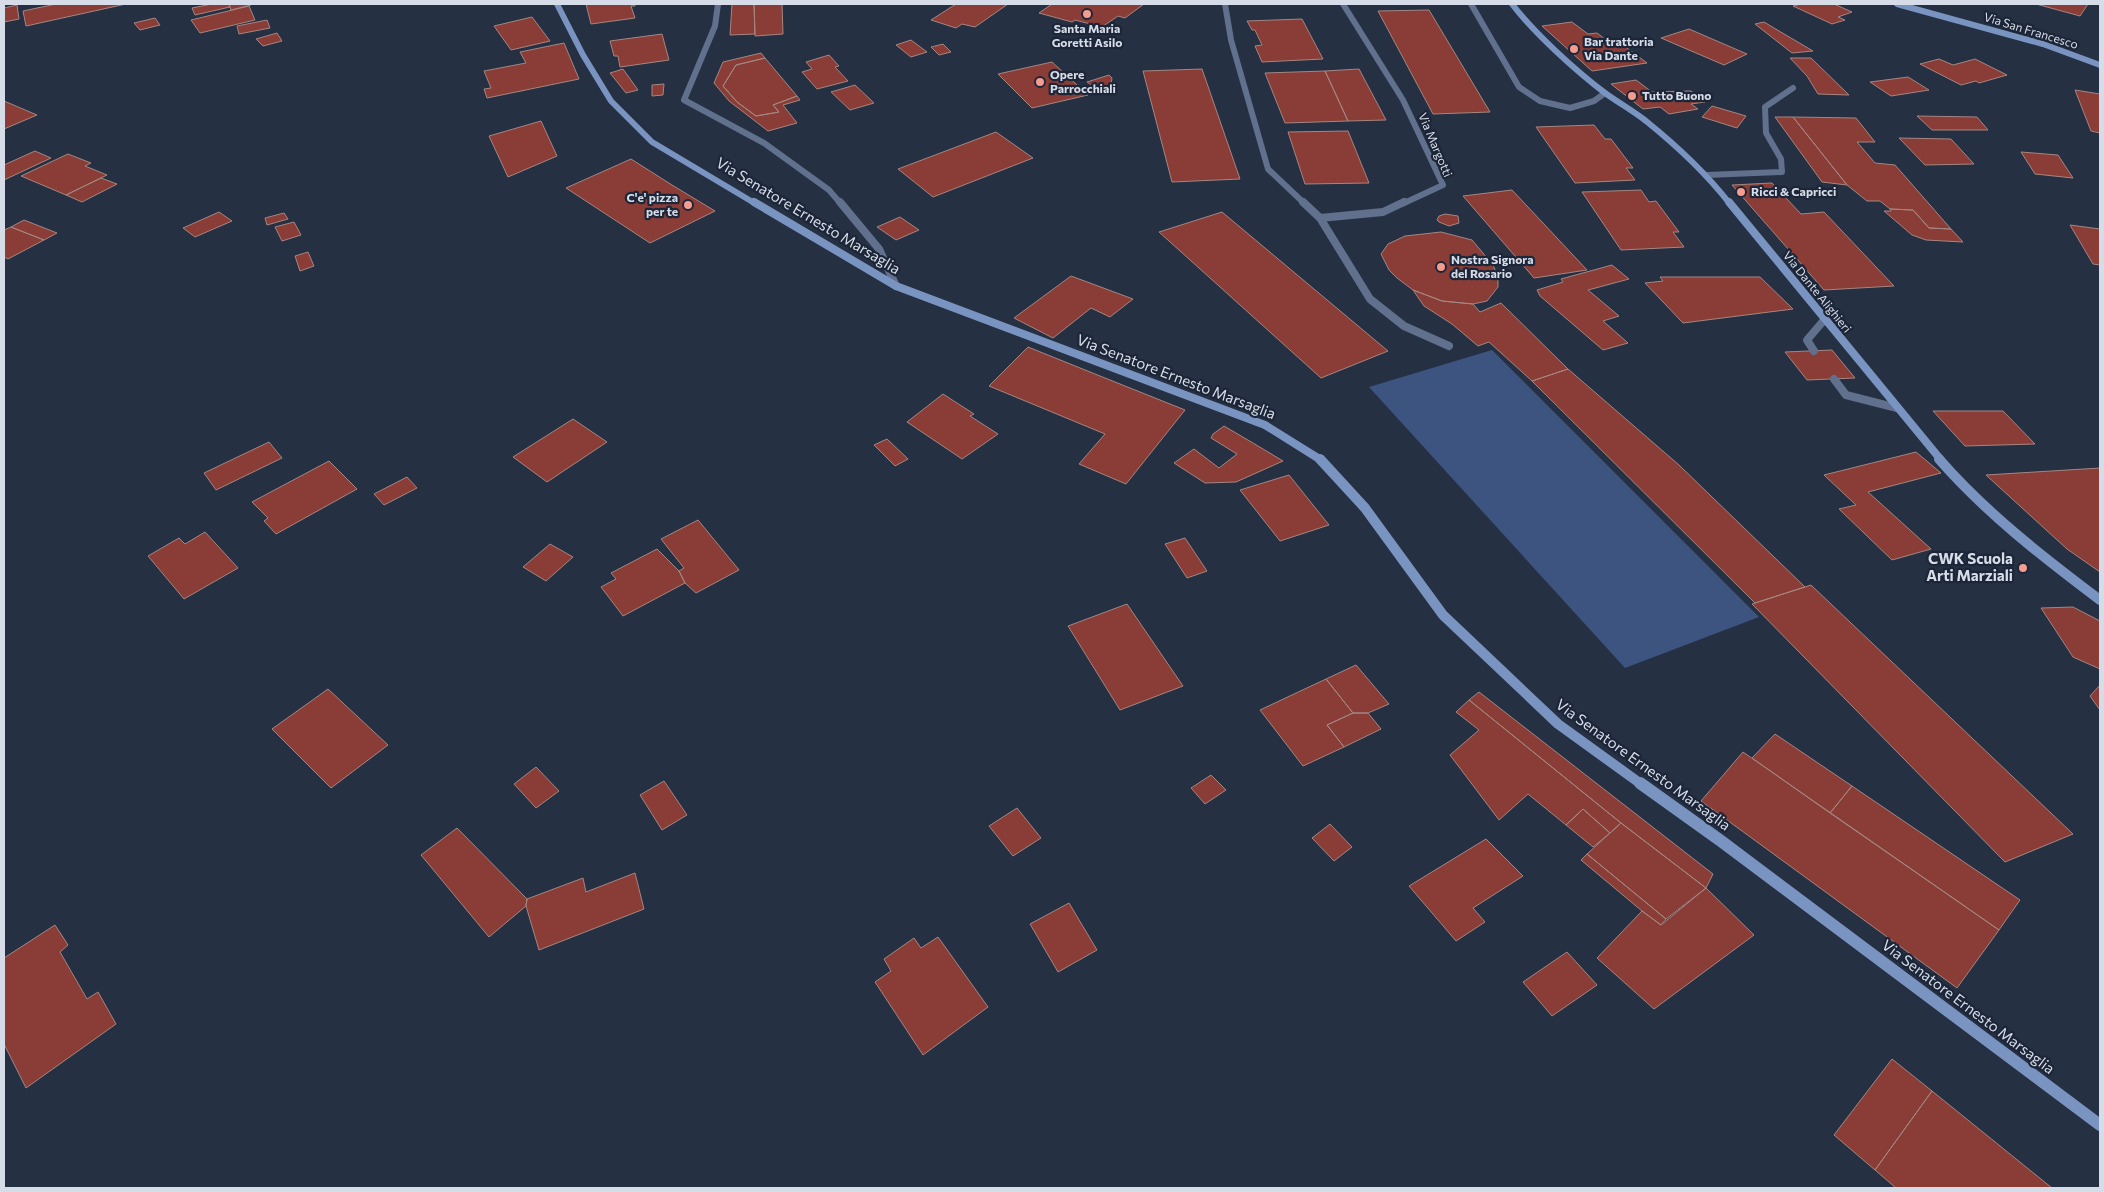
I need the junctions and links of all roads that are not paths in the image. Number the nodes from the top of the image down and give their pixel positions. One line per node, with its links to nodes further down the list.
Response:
1 (556, 4): 13 (street, Via Senatore Ernesto Marsaglia)
2 (718, 4): 13 (street)
3 (1225, 4): 12 (street)
4 (1342, 4): 12 (street, Via Margotti)
5 (1471, 4): 10 (street)
6 (1512, 4): 10 (street, Via Dante Alighieri)
7 (1897, 4): 8 (street, Via San Francesco)
8 (2100, 65)
9 (1793, 88): 11 (street)
10 (1605, 93): 11 (street, Via Dante Alighieri)
11 (1707, 175): 14 (street, Via Dante Alighieri)
12 (1320, 218): 15 (street)
13 (896, 286): 20 (street, Via Senatore Ernesto Marsaglia)
14 (1825, 319): 16 (street); 18 (street, Via Dante Alighieri)
15 (1449, 346)
16 (1814, 351)
17 (1834, 379): 18 (street)
18 (1897, 408): 19 (street, Via Dante Alighieri)
19 (2100, 600)
20 (2100, 1125)

